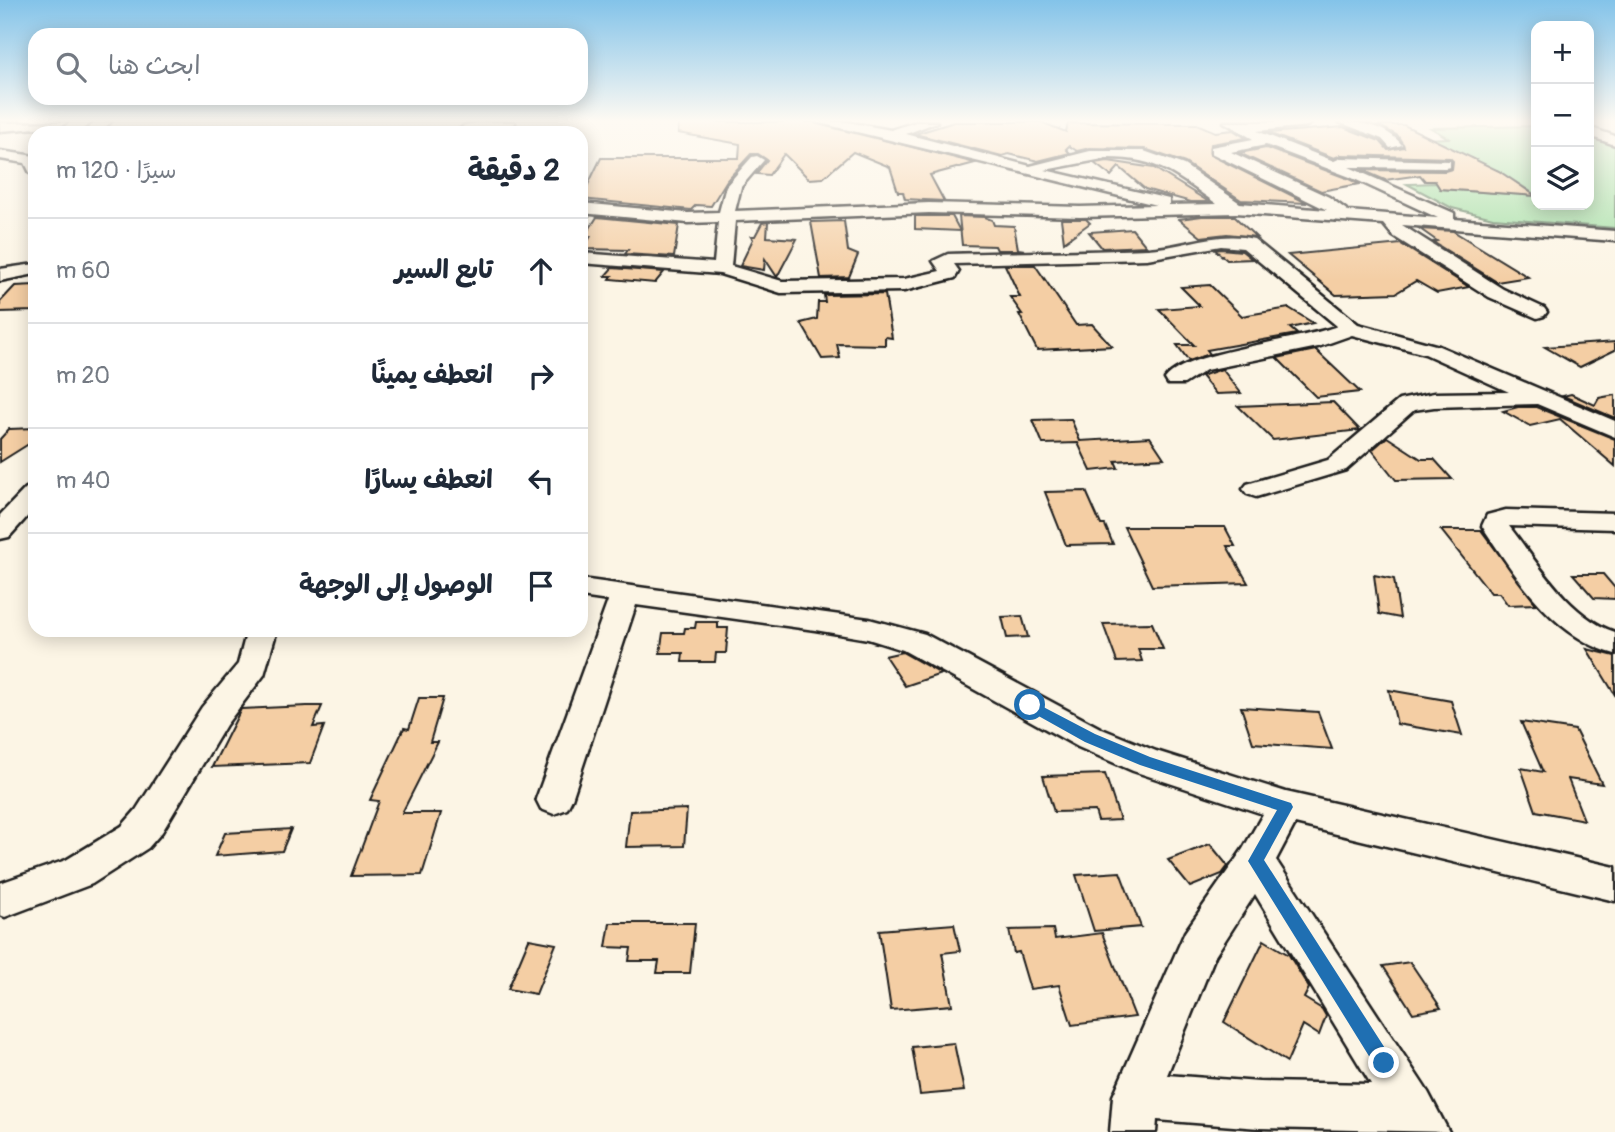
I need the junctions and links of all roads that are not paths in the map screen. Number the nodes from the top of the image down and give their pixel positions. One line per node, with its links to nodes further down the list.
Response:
1 (744, 175): 14 (street)
2 (1054, 175): 11 (street)
3 (1189, 175): 9 (street)
4 (1269, 175): 7 (street)
5 (1356, 175): 6 (street)
6 (1390, 189): 7 (street); 8 (street)
7 (1323, 200): 13 (street)
8 (1419, 205): 16 (street); 17 (street)
9 (1236, 208): 11 (street); 13 (street)
10 (588, 209): 12 (street)
11 (1189, 209): 14 (street)
12 (604, 211): 14 (street); 15 (street)
13 (1348, 217): 16 (street)
14 (726, 218): 20 (street)
15 (588, 221)
16 (1397, 221): 17 (street); 23 (street)
17 (1470, 224): 18 (street)
18 (1615, 236)
19 (588, 259): 20 (street)
20 (722, 269): 24 (street)
21 (28, 270): 22 (street)
22 (0, 275)
23 (1537, 312)
24 (1351, 328): 25 (street); 26 (street)
25 (1176, 379)
26 (1540, 398): 27 (street); 28 (street)
27 (1615, 429)
28 (1256, 488)
29 (0, 492): 30 (street)
30 (28, 496)
31 (28, 502): 34 (street)
32 (1615, 521): 39 (street)
33 (1615, 530): 35 (street)
34 (0, 531)
35 (1615, 540)
36 (588, 589): 37 (street)
37 (626, 592): 40 (street); 41 (street)
38 (260, 637): 44 (street)
39 (1615, 643)
40 (554, 799)
41 (1286, 807): 42 (street); 43 (street)
42 (1256, 861): 45 (street); 46 (street)
43 (1615, 884)
44 (2, 903)
45 (1135, 1114): 46 (street)
46 (1419, 1120)

